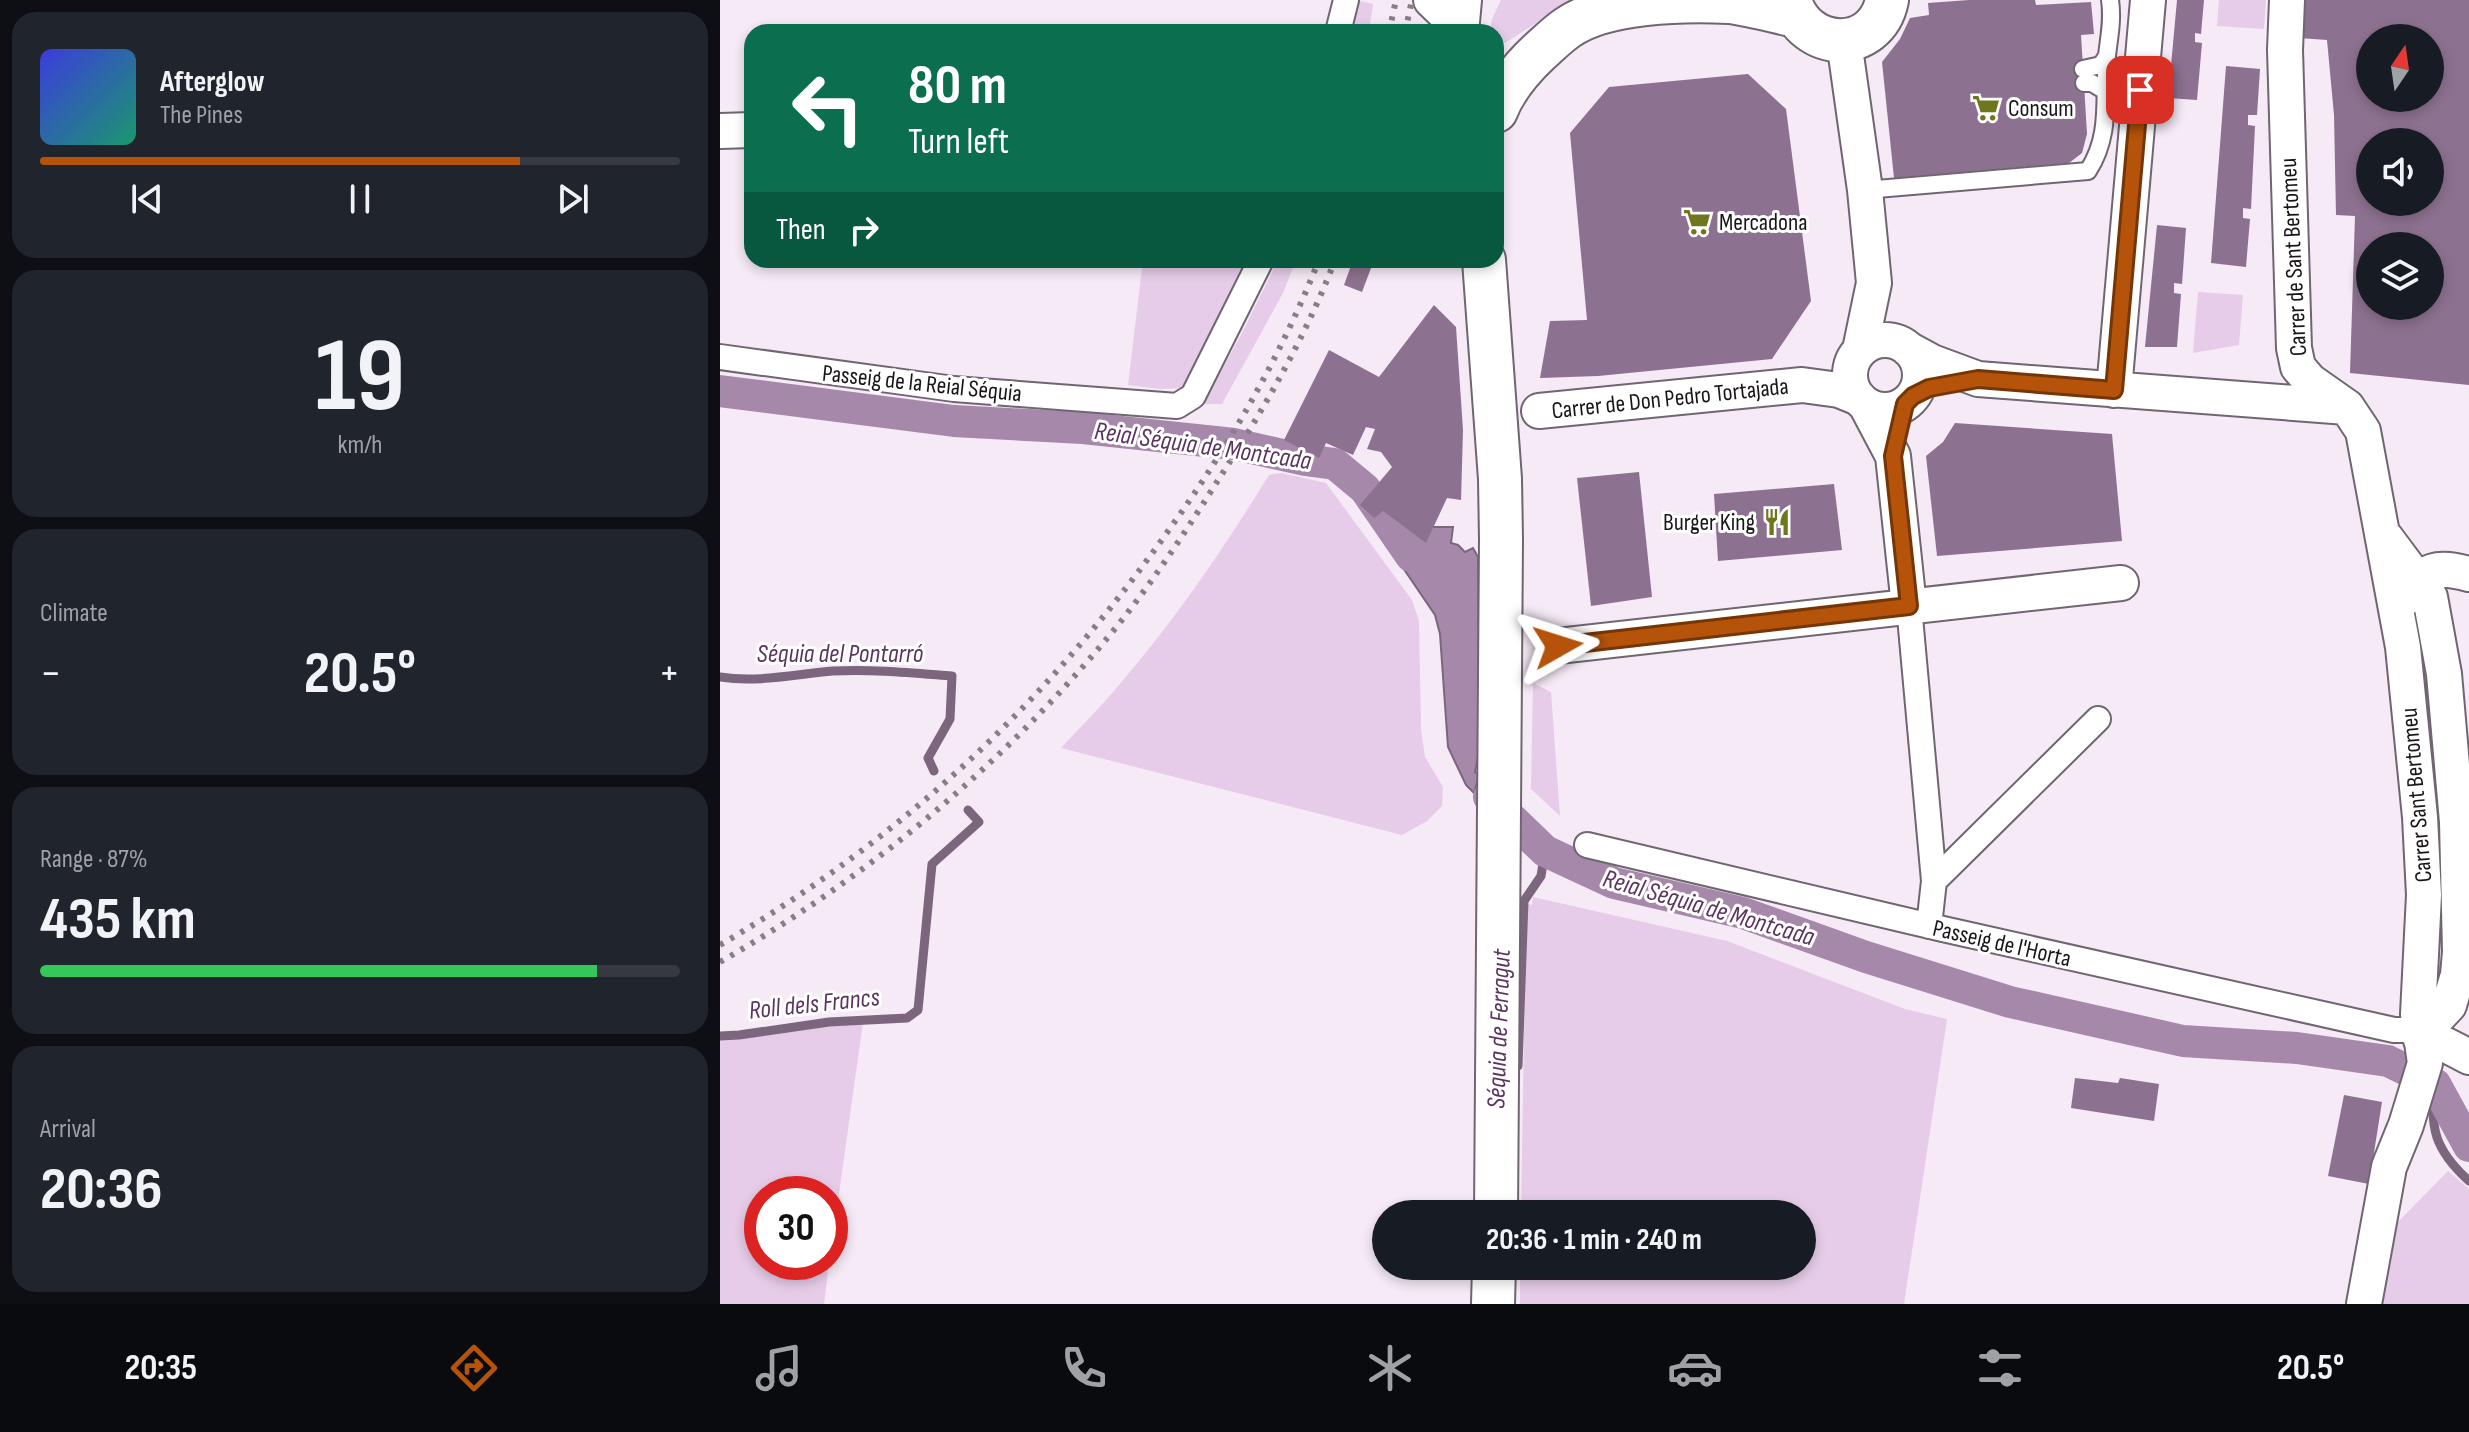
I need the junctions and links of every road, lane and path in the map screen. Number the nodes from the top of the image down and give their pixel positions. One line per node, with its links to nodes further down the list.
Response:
1 (1346, 0): 7 (street)
2 (2110, 0): 9 (lane)
3 (2148, 0): 23 (street)
4 (2287, 0): 26 (street, Carrer de Sant Bertomeu)
5 (1888, 2): 8 (street)
6 (1793, 8): 8 (street); 10 (street)
7 (1340, 24)
8 (1844, 41): 14 (street)
9 (2107, 56): 11 (lane); 11 (lane)
10 (1510, 69)
11 (2105, 91): 14 (lane)
12 (744, 130): 13 (street)
13 (720, 131)
14 (1865, 190): 17 (street)
15 (1257, 268): 20 (street, Passeig de la Reial Séquia)
16 (1484, 268): 42 (street)
17 (1874, 283): 18 (street); 19 (street)
18 (1903, 346): 19 (street); 21 (street); 24 (street)
19 (1857, 355): 22 (street, Carrer de Don Pedro Tortajada); 25 (street)
20 (720, 357)
21 (1978, 379): 23 (street); 24 (street)
22 (1802, 385): 25 (street, Carrer de Don Pedro Tortajada); 27 (street, Carrer de Don Pedro Tortajada)
23 (2114, 390): 26 (street)
24 (1909, 400): 25 (street); 28 (street)
25 (1862, 402): 28 (street)
26 (2347, 407): 29 (street, Carrer de Sant Bertomeu)
27 (1539, 411)
28 (1893, 456): 32 (street)
29 (2416, 562): 33 (street, Carrer de Sant Bertomeu); 40 (street, Carrer Sant Bertomeu)
30 (2121, 583): 32 (street)
31 (2469, 591): 33 (street)
32 (1909, 606): 34 (street); 37 (street)
33 (2436, 621): 39 (street, Carrer Sant Bertomeu)
34 (1558, 646)
35 (2098, 719): 37 (street)
36 (1587, 845): 38 (street, Passeig de l'Horta)
37 (1934, 881): 38 (street)
38 (1929, 926): 40 (street, Passeig de l'Horta)
39 (2449, 1005): 40 (street); 41 (street, Carrer Sant Bertomeu)
40 (2422, 1044): 41 (street); 45 (street, Carrer Sant Bertomeu)
41 (2466, 1055)
42 (1496, 1200)
43 (1494, 1280): 44 (street)
44 (1493, 1304)
45 (2364, 1304)

